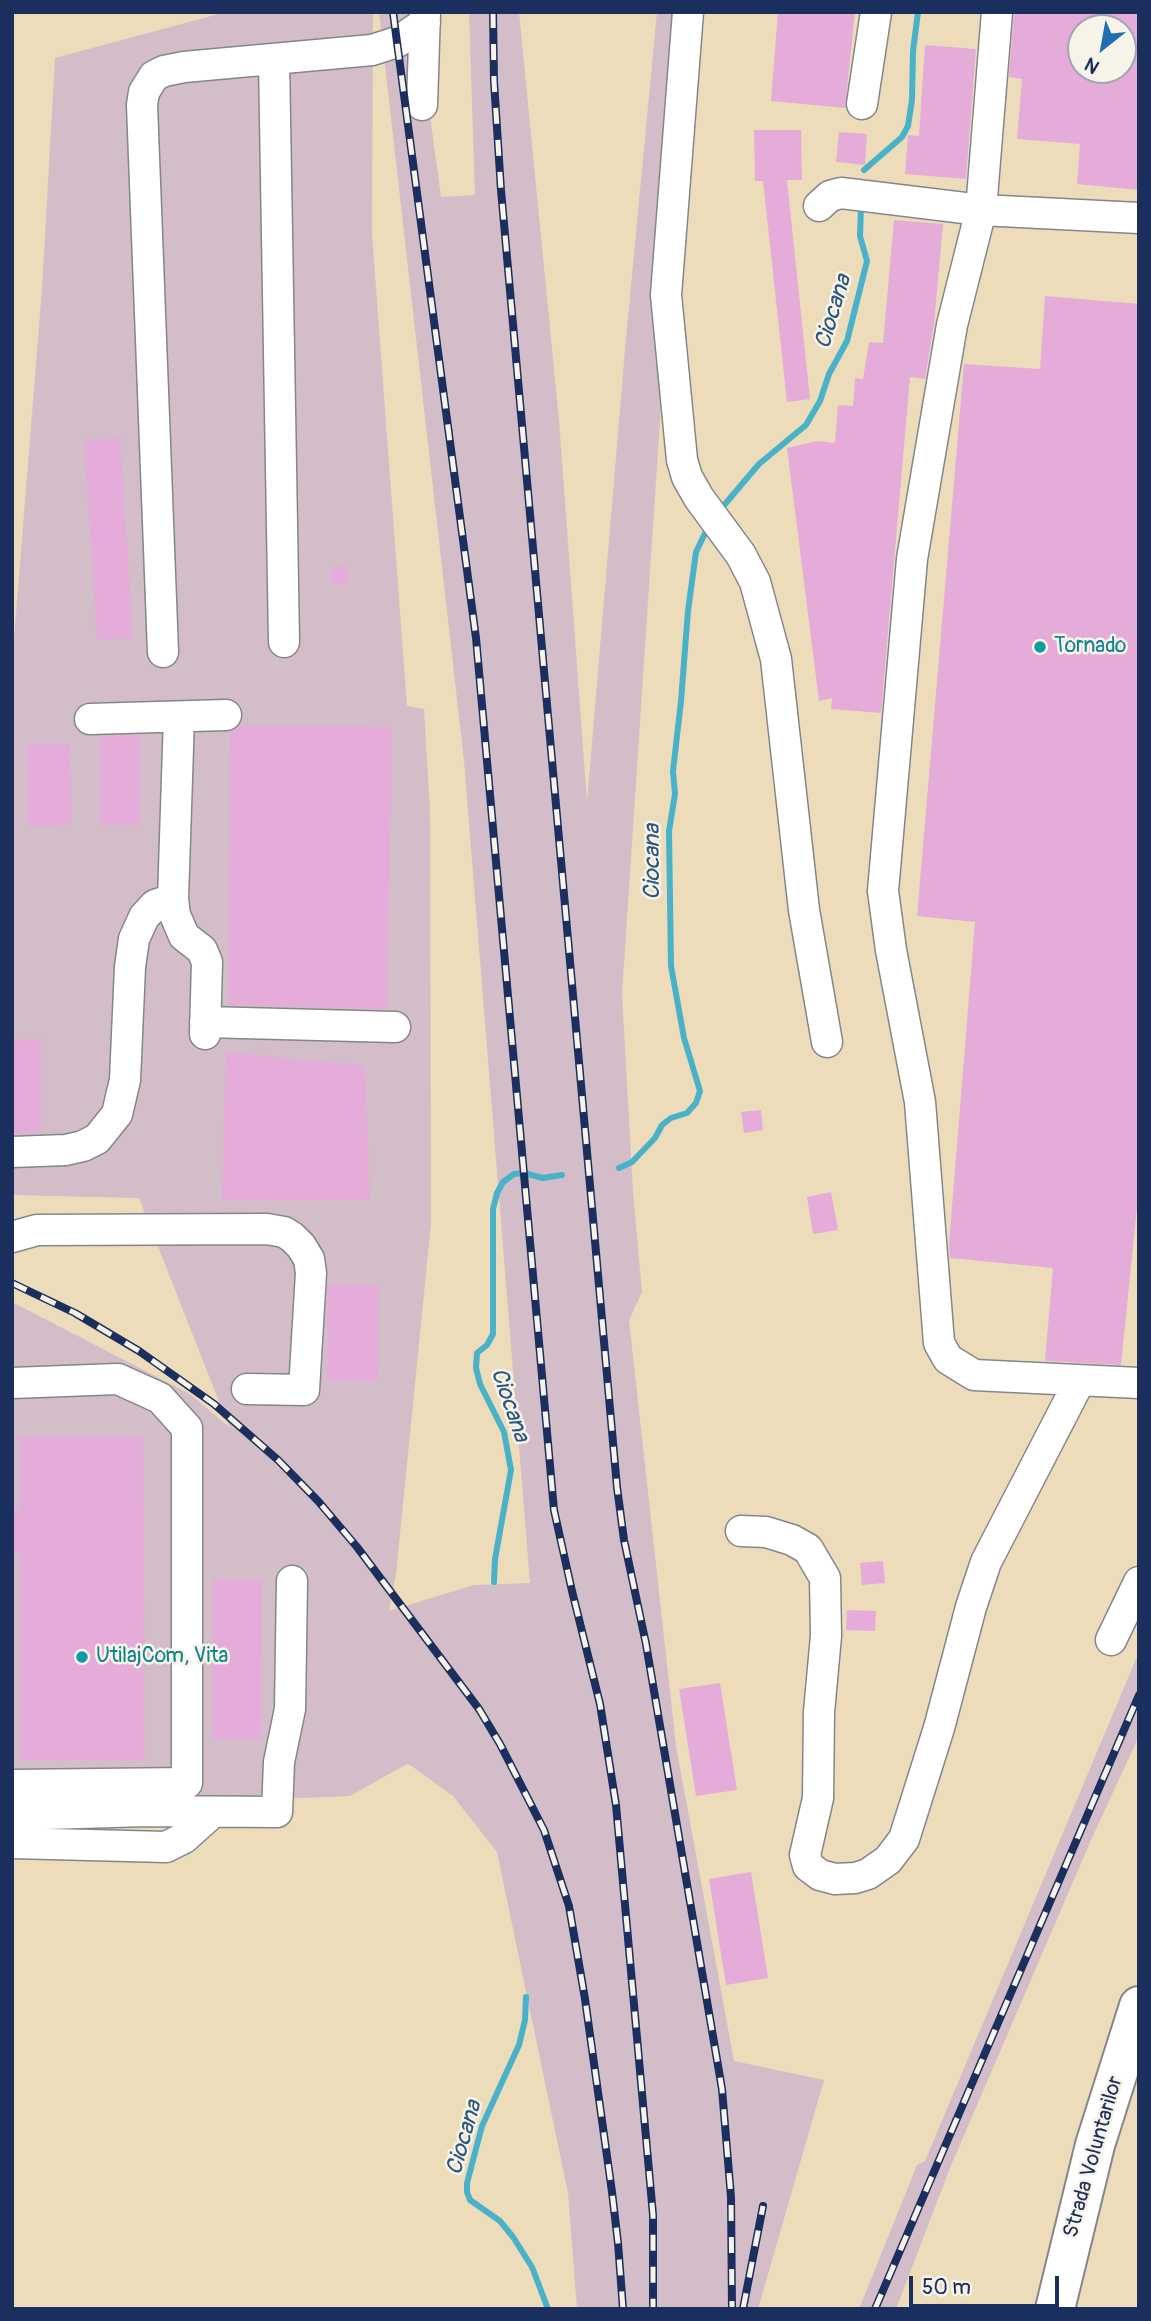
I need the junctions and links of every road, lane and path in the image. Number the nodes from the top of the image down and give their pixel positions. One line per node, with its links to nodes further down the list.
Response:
1 (688, 12): 18 (lane)
2 (876, 12): 6 (lane)
3 (997, 12): 9 (lane)
4 (425, 18): 5 (lane); 7 (lane)
5 (274, 60): 11 (lane); 12 (lane)
6 (862, 104)
7 (422, 106)
8 (819, 206): 9 (lane)
9 (981, 210): 10 (lane); 21 (lane)
10 (1139, 218)
11 (285, 642)
12 (163, 652)
13 (226, 715): 14 (lane)
14 (178, 717): 15 (lane); 16 (lane)
15 (90, 719)
16 (173, 899): 17 (lane); 19 (lane)
17 (395, 1027)
18 (827, 1042)
19 (12, 1152)
20 (12, 1237): 24 (lane)
21 (1079, 1382): 23 (lane); 25 (lane)
22 (12, 1383): 29 (lane)
23 (1139, 1383)
24 (247, 1389)
25 (741, 1531)
26 (292, 1581): 30 (lane)
27 (1139, 1582): 28 (lane)
28 (1111, 1640)
29 (12, 1785)
30 (213, 1812): 31 (lane); 32 (lane)
31 (12, 1815)
32 (12, 1843)
33 (1139, 2006): 34 (main road, Strada Voluntarilor)
34 (1055, 2309)

